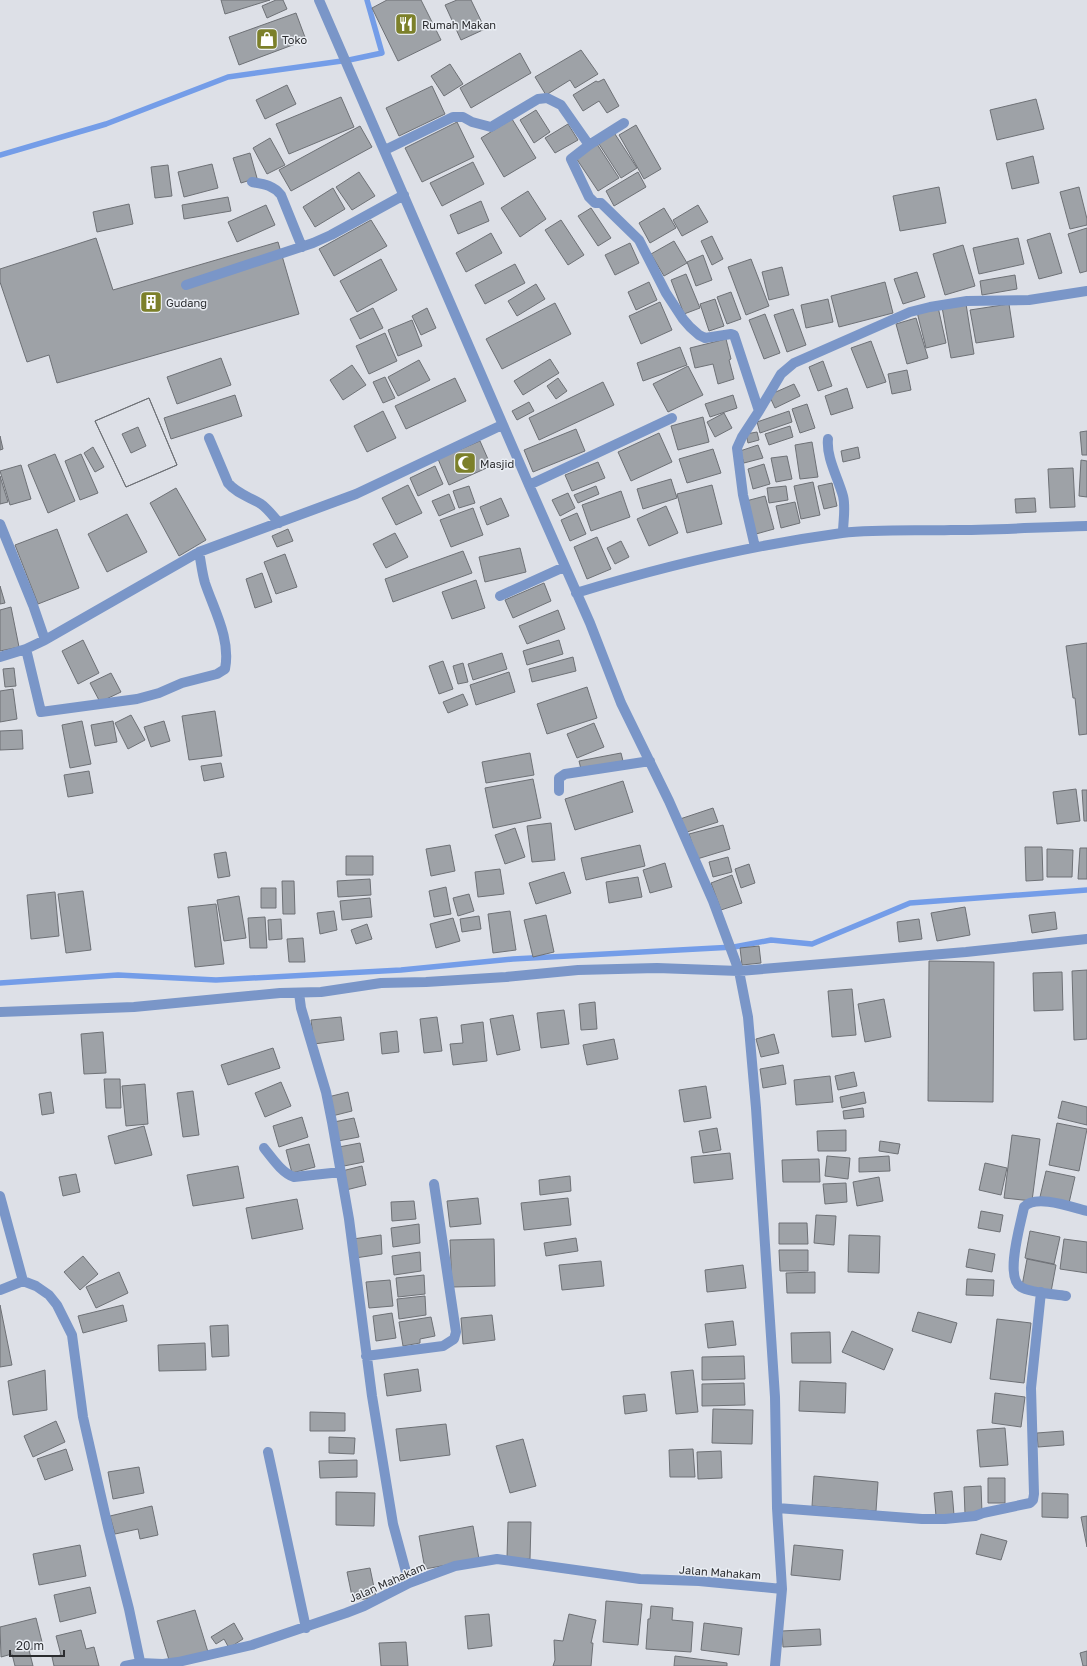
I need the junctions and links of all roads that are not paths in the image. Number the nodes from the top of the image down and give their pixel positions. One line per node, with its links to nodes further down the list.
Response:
1 (319, 0): 4 (street)
2 (624, 123): 3 (street)
3 (589, 145): 4 (street); 10 (street)
4 (385, 150): 6 (street)
5 (252, 182): 7 (street)
6 (404, 195): 7 (street); 12 (street)
7 (302, 247): 8 (street)
8 (186, 285)
9 (1087, 291): 10 (street)
10 (759, 411): 20 (street)
11 (672, 418): 15 (street)
12 (502, 425): 15 (street); 16 (street)
13 (209, 438): 16 (street)
14 (828, 438): 19 (street)
15 (529, 485): 22 (street)
16 (278, 523): 21 (street)
17 (0, 524): 25 (street)
18 (1087, 526): 19 (street)
19 (843, 533): 20 (street)
20 (755, 547): 23 (street)
21 (200, 552): 25 (street); 26 (street)
22 (564, 567): 23 (street); 24 (street)
23 (576, 593): 28 (street)
24 (500, 596)
25 (44, 640): 26 (street)
26 (26, 648): 27 (street)
27 (0, 657)
28 (650, 762): 29 (street); 31 (street)
29 (559, 791)
30 (1087, 939): 31 (street)
31 (739, 971): 32 (street); 45 (street)
32 (299, 993): 33 (street); 35 (street)
33 (0, 1012)
34 (264, 1148): 35 (street)
35 (341, 1172): 43 (street)
36 (434, 1184): 43 (street)
37 (0, 1196): 39 (street)
38 (1087, 1211): 41 (street)
39 (23, 1281): 40 (street); 49 (street)
40 (0, 1290)
41 (1041, 1292): 42 (street); 45 (street)
42 (1066, 1296)
43 (366, 1356): 46 (street)
44 (268, 1452): 48 (street)
45 (778, 1508): 47 (street)
46 (410, 1583): 47 (street, Jalan Mahakam); 48 (street, Jalan Mahakam)
47 (782, 1589): 51 (street)
48 (306, 1628): 49 (street, Jalan Mahakam)
49 (140, 1664): 50 (street, Jalan Mahakam)
50 (125, 1666)
51 (775, 1666)

